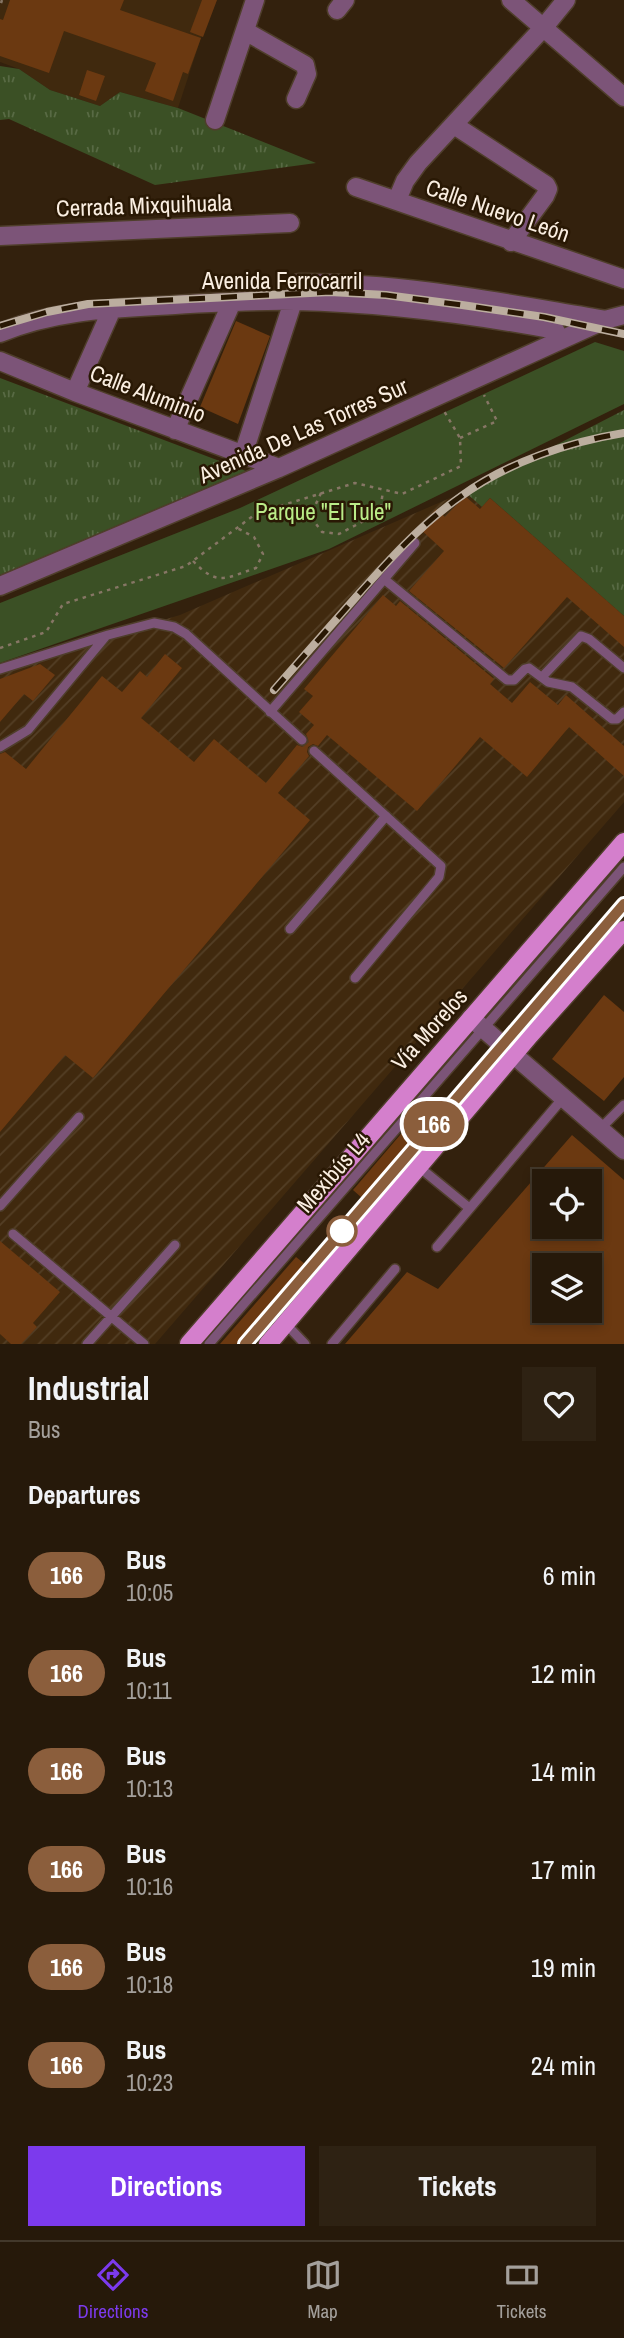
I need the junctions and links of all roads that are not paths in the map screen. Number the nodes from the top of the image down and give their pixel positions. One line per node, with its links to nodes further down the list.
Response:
1 (255, 0): 5 (street)
2 (512, 0): 4 (street)
3 (566, 0): 4 (street)
4 (544, 27): 6 (street); 9 (street)
5 (245, 31): 7 (street); 8 (street)
6 (624, 97)
7 (296, 99)
8 (215, 120)
9 (454, 125): 11 (street); 14 (street)
10 (356, 187): 11 (street, Calle Nuevo León)
11 (397, 200): 14 (street, Calle Nuevo León)
12 (290, 223): 13 (street, Cerrada Mixquihuala)
13 (0, 236)
14 (511, 242): 15 (street, Calle Nuevo León)
15 (624, 279)
16 (296, 292): 17 (street, Avenida Ferrocarril); 20 (street, Avenida Ferrocarril); 23 (street, Avenida Ferrocarril); 27 (street)
17 (232, 302): 18 (street, Avenida Ferrocarril); 26 (street)
18 (111, 309): 22 (street, Avenida Ferrocarril); 25 (street)
19 (624, 315): 20 (street, Avenida De Las Torres Sur)
20 (605, 320): 21 (street, Avenida Ferrocarril); 23 (street, Avenida De Las Torres Sur)
21 (624, 323)
22 (0, 333)
23 (560, 340): 28 (street, Avenida De Las Torres Sur)
24 (0, 361): 25 (street, Calle Aluminio)
25 (75, 392): 26 (street, Calle Aluminio)
26 (175, 430): 27 (street, Calle Aluminio)
27 (243, 455): 28 (street, Calle Aluminio)
28 (279, 468): 31 (street, Avenida De Las Torres Sur)
29 (415, 543): 30 (lane)
30 (384, 579): 35 (lane); 36 (lane)
31 (0, 586)
32 (108, 635): 34 (lane); 36 (lane); 39 (lane)
33 (624, 668): 35 (lane)
34 (0, 669)
35 (542, 677): 37 (lane)
36 (270, 712): 38 (lane)
37 (624, 712)
38 (302, 740)
39 (0, 747)
40 (314, 751): 41 (lane)
41 (386, 816): 45 (lane); 47 (lane)
42 (624, 842): 48 (main road, Vía Morelos)
43 (624, 867): 48 (lane, Mexibús L4)
44 (624, 904): 49 (lane, Mexibús L4)
45 (290, 929)
46 (624, 930): 49 (main road)
47 (355, 978)
48 (477, 1023): 49 (street); 66 (main road, Vía Morelos); 67 (lane, Mexibús L4)
49 (508, 1050): 50 (street); 55 (main road); 68 (lane, Mexibús L4)
50 (562, 1098): 53 (street); 57 (lane)
51 (624, 1105): 53 (lane)
52 (79, 1117): 56 (lane)
53 (600, 1129): 54 (street)
54 (624, 1150)
55 (419, 1167): 57 (lane); 63 (main road)
56 (0, 1206)
57 (468, 1207): 60 (lane)
58 (13, 1234): 62 (lane)
59 (175, 1245): 62 (lane)
60 (437, 1247)
61 (395, 1269): 71 (lane)
62 (111, 1317): 64 (lane); 65 (lane)
63 (286, 1324): 69 (main road); 70 (lane)
64 (87, 1344)
65 (144, 1344)
66 (189, 1344)
67 (209, 1344)
68 (245, 1344)
69 (268, 1344)
70 (305, 1344)
71 (332, 1344)

